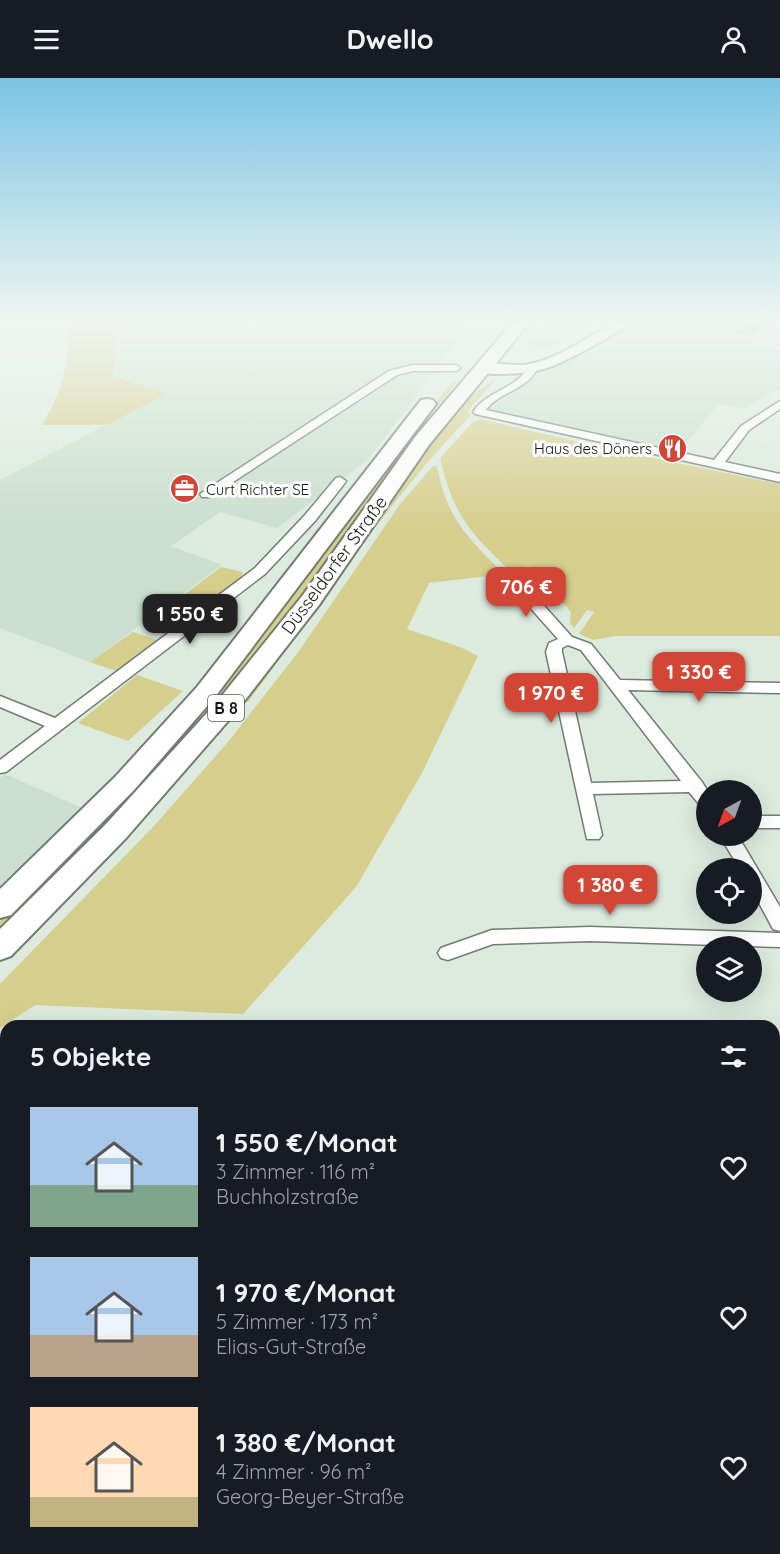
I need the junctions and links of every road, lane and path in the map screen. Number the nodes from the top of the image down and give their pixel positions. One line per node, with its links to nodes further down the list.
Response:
1 (364, 392): 11 (street)
2 (437, 392): 26 (main road, Düsseldorfer Straße / B 8)
3 (461, 392): 6 (main road, Düsseldorfer Straße / B 8)
4 (464, 392): 6 (street)
5 (503, 392): 8 (street)
6 (458, 395): 29 (main road, Düsseldorfer Straße / B 8)
7 (780, 404): 8 (street)
8 (717, 465): 9 (street)
9 (780, 478)
10 (340, 481): 17 (street)
11 (206, 494)
12 (508, 574): 13 (street)
13 (567, 640): 14 (street); 20 (street)
14 (618, 685): 15 (street); 19 (street)
15 (780, 688)
16 (0, 701): 17 (street)
17 (57, 725): 18 (street)
18 (0, 768)
19 (696, 787)
20 (583, 789): 21 (street); 24 (street)
21 (696, 794)
22 (762, 822): 23 (street)
23 (780, 822)
24 (593, 835)
25 (762, 892): 27 (street)
26 (0, 907)
27 (780, 924)
28 (780, 940): 30 (street)
29 (0, 948)
30 (448, 953)

